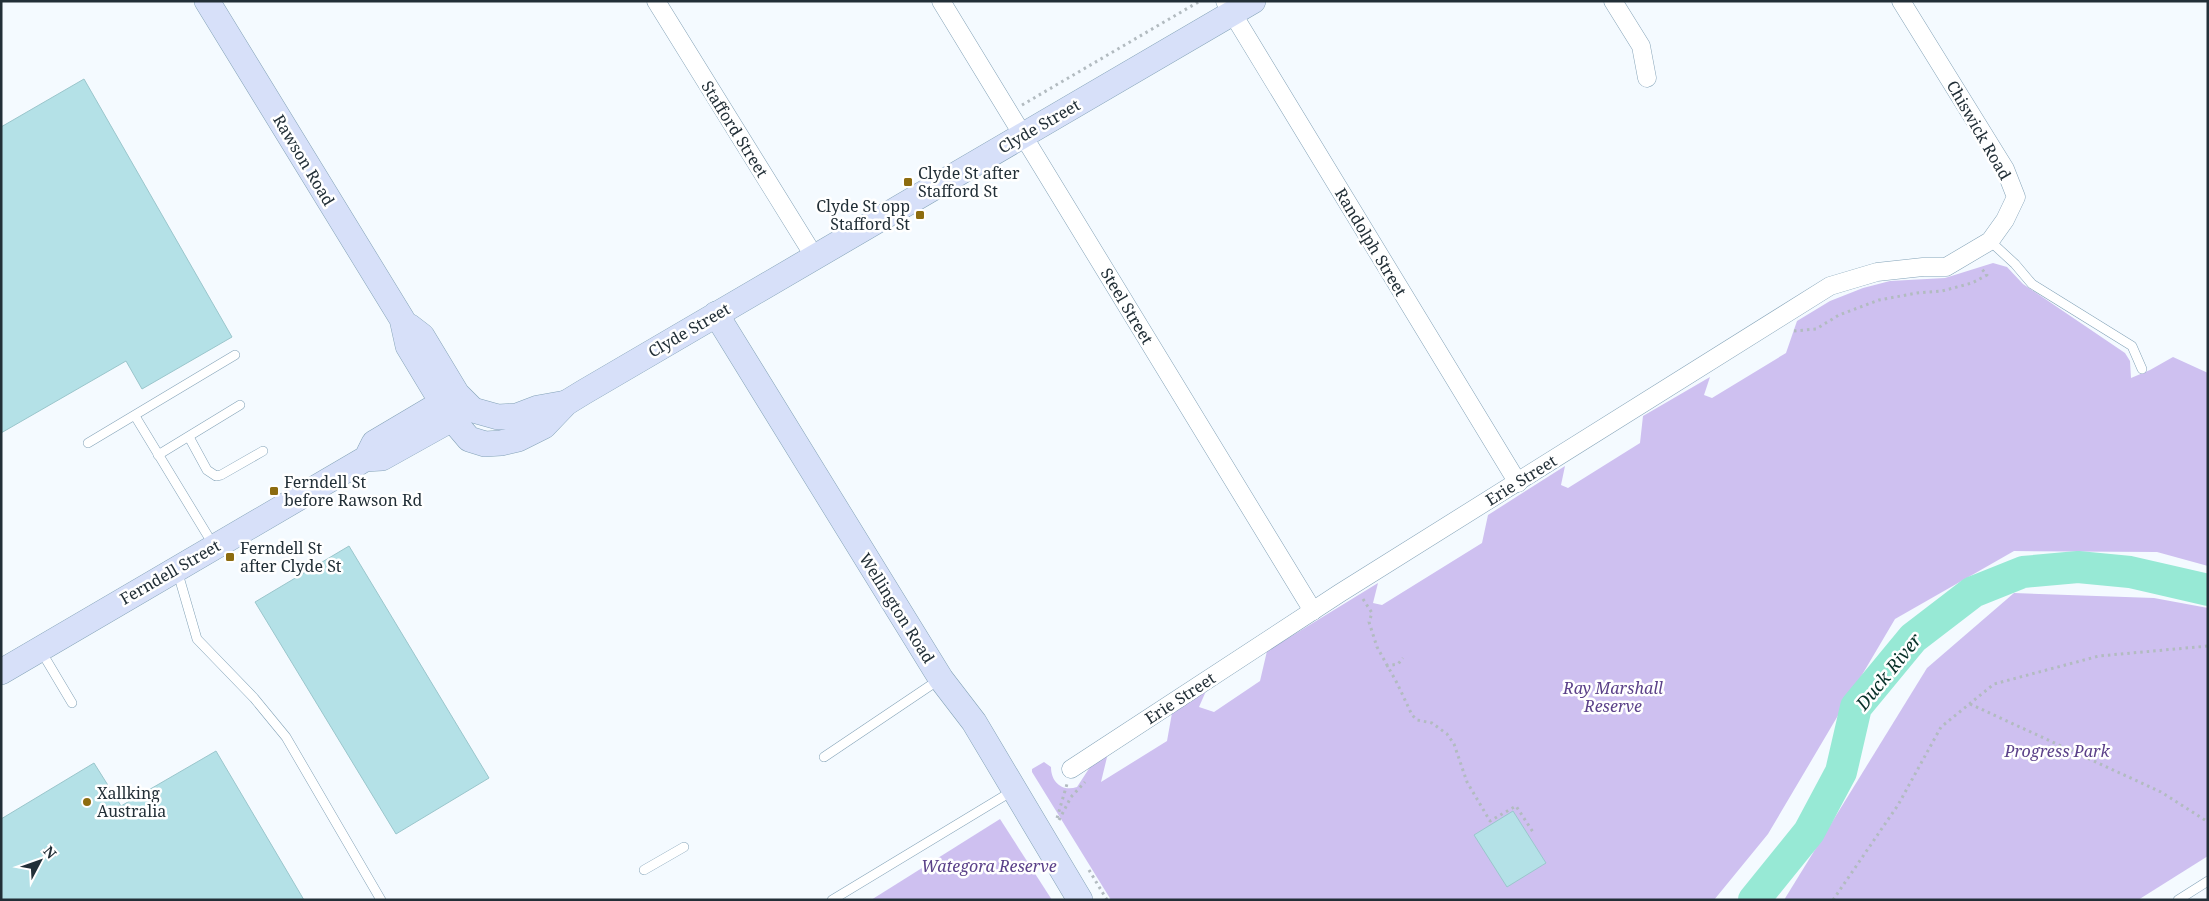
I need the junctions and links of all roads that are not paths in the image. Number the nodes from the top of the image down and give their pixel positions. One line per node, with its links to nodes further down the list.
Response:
1 (207, 1): 15 (main road, Rawson Road)
2 (656, 1): 10 (street, Stafford Street)
3 (941, 1): 8 (street, Steel Street)
4 (1613, 1): 7 (street)
5 (1901, 1): 9 (street, Chiswick Road)
6 (1237, 5): 8 (main road, Clyde Street); 21 (street, Randolph Street)
7 (1648, 78)
8 (1023, 135): 10 (main road, Clyde Street); 24 (street, Steel Street)
9 (1990, 241): 13 (lane); 21 (street, Erie Street)
10 (814, 256): 11 (main road, Clyde Street)
11 (716, 314): 15 (main road, Clyde Street); 27 (main road, Wellington Road)
12 (235, 356): 16 (lane)
13 (2142, 369)
14 (240, 405): 17 (lane)
15 (454, 406): 22 (main road, Ferndell Street)
16 (134, 416): 18 (lane); 20 (lane)
17 (189, 437): 19 (lane); 20 (lane)
18 (88, 444)
19 (262, 451)
20 (158, 455): 22 (lane)
21 (1518, 483): 24 (street, Erie Street)
22 (214, 546): 23 (main road, Ferndell Street)
23 (176, 568): 25 (main road, Ferndell Street); 35 (lane)
24 (1313, 611): 30 (street, Erie Street)
25 (40, 649): 26 (main road, Ferndell Street); 28 (lane)
26 (1, 672)
27 (941, 679): 29 (lane); 31 (main road, Wellington Road)
28 (72, 703)
29 (824, 757)
30 (1071, 769)
31 (1015, 790): 36 (lane); 37 (main road, Wellington Road)
32 (684, 847): 33 (lane)
33 (644, 870)
34 (2208, 881): 38 (lane)
35 (381, 900)
36 (832, 900)
37 (1080, 900)
38 (2178, 900)

